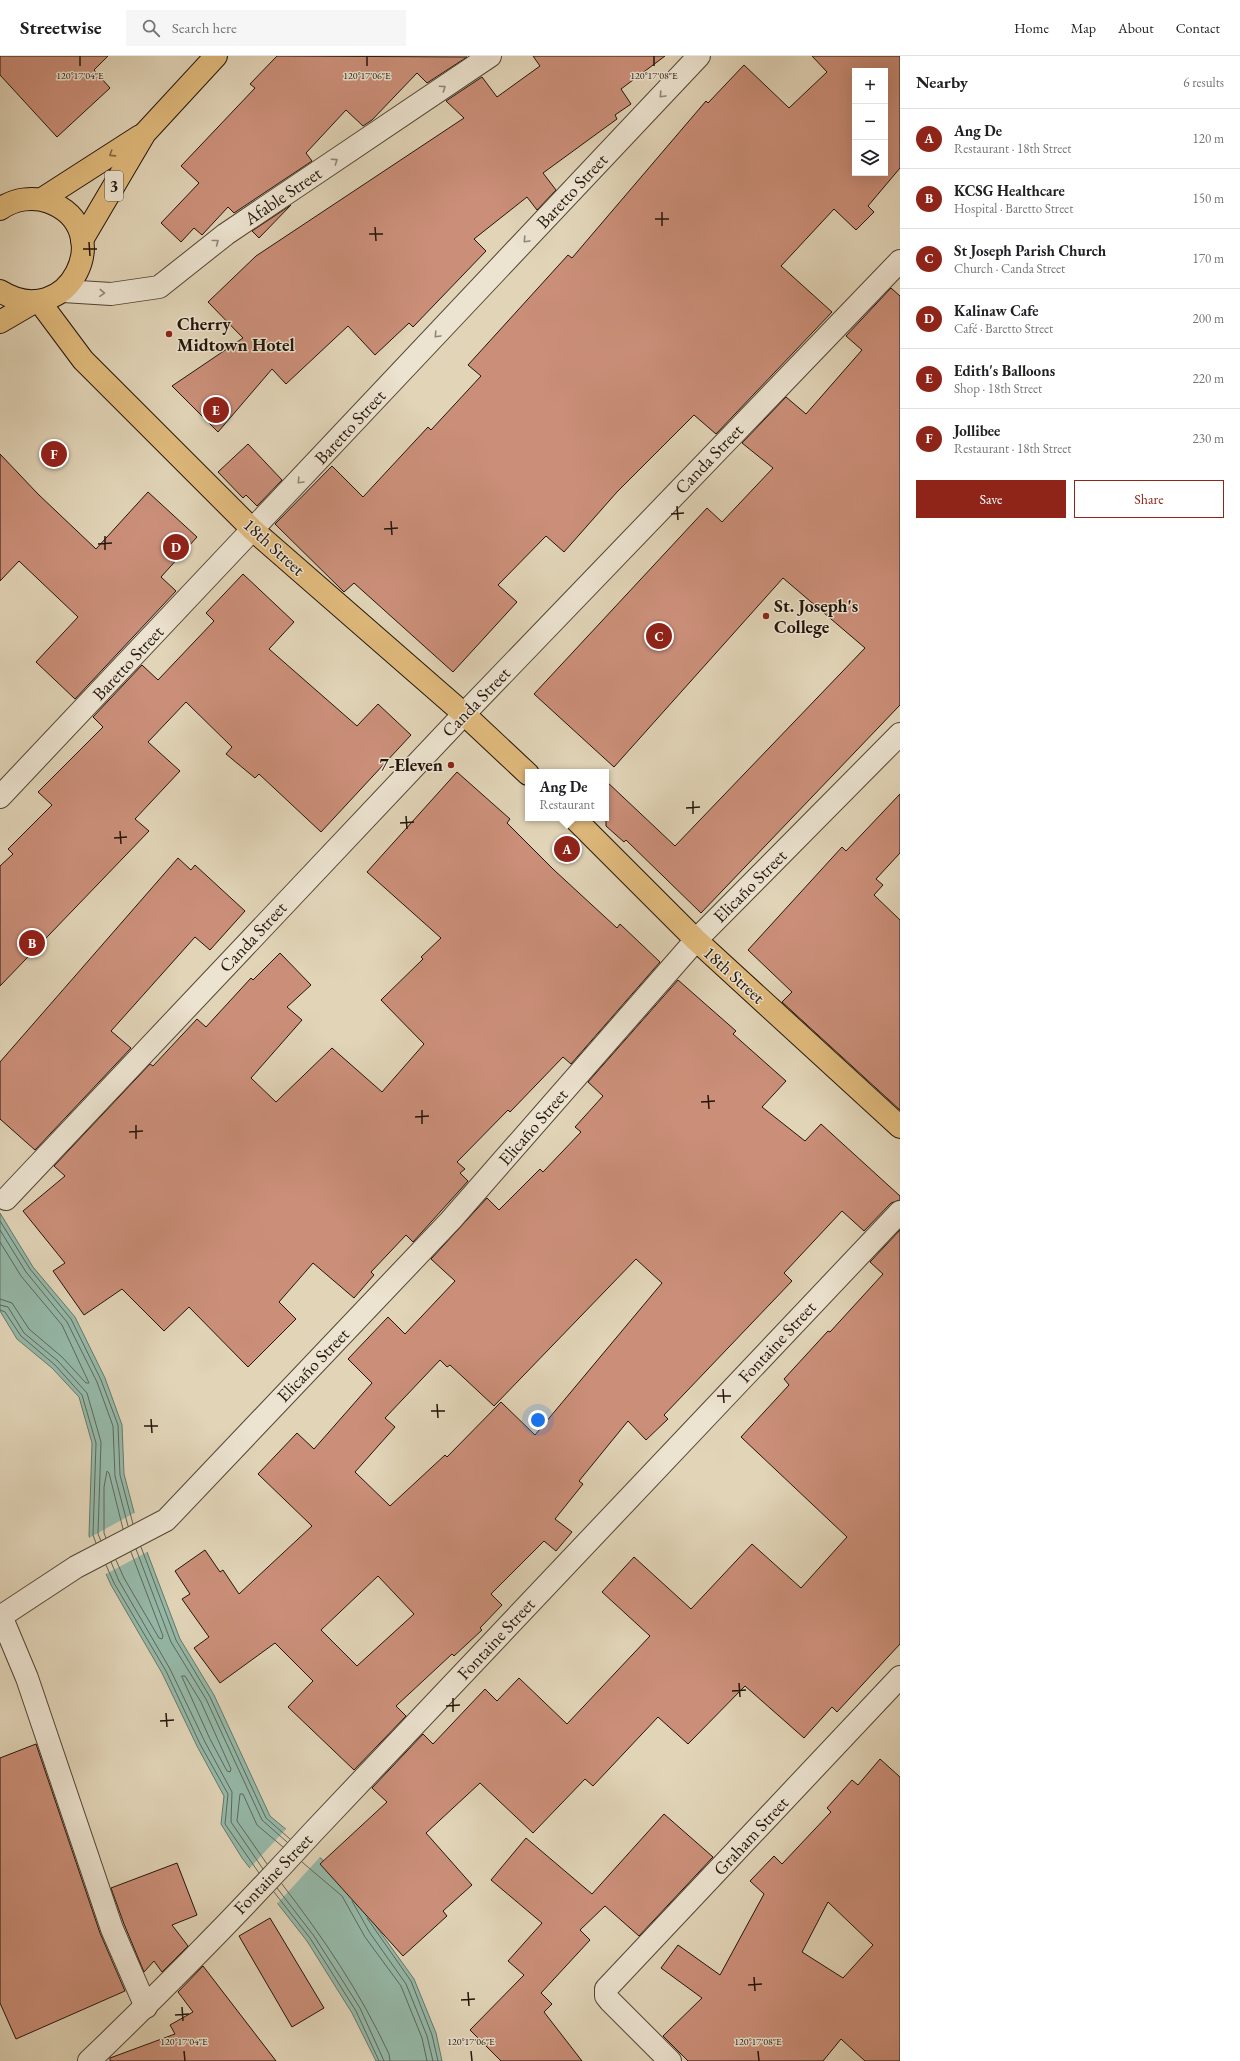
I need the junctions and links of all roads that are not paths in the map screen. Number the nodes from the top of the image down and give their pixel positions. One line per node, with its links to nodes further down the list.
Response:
1 (216, 56): 4 (main road, 3)
2 (490, 56): 11 (street, Afable Street, one-way to 2)
3 (699, 56): 14 (street, Baretto Street, one-way to 14)
4 (145, 133): 5 (main road, 3, one-way to 5); 8 (main road, 3)
5 (34, 199): 6 (main road); 7 (main road, 3); 8 (main road, 3)
6 (0, 200)
7 (0, 209)
8 (82, 240): 11 (main road, 3)
9 (900, 261): 15 (street, Canda Street)
10 (0, 291): 12 (main road, 3)
11 (63, 291): 12 (main road, 3)
12 (38, 301): 13 (main road); 14 (main road, 18th Street)
13 (0, 322)
14 (253, 530): 15 (main road, 18th Street); 18 (street, Baretto Street)
15 (464, 714): 17 (main road, 18th Street); 22 (street, Canda Street)
16 (900, 734): 20 (street, Elicaño Street)
17 (525, 771)
18 (0, 797)
19 (577, 821): 20 (main road, 18th Street)
20 (696, 940): 21 (main road, 18th Street); 24 (street, Elicaño Street)
21 (900, 1127)
22 (6, 1199)
23 (900, 1212): 26 (street, Fontaine Street)
24 (0, 1617): 26 (street)
25 (900, 1677): 28 (street, Graham Street)
26 (146, 2007): 27 (street, Fontaine Street)
27 (89, 2061)
28 (670, 2061)

